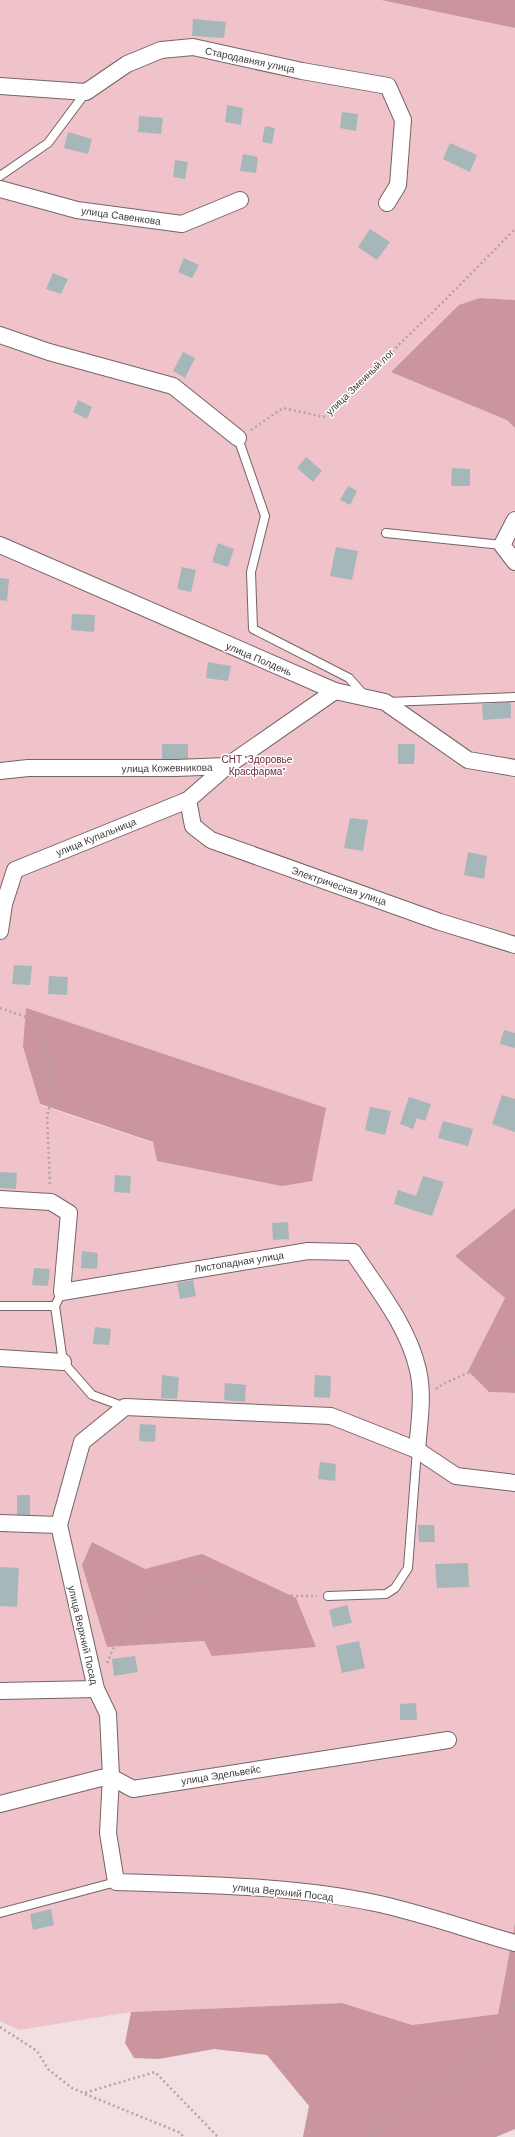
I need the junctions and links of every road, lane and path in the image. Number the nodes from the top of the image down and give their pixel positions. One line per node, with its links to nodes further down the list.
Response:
1 (0, 86): 2 (street)
2 (86, 92): 3 (lane); 6 (street, Стародавняя улица)
3 (0, 176)
4 (0, 189): 5 (street, улица Савенкова)
5 (240, 200)
6 (387, 203)
7 (515, 228): 9 (path, улица Змеиный лог)
8 (0, 335): 9 (street)
9 (238, 438): 17 (lane)
10 (515, 520): 13 (street)
11 (386, 533): 13 (lane)
12 (0, 545): 15 (street, улица Полдень)
13 (502, 545): 14 (street)
14 (515, 562)
15 (334, 691): 17 (lane); 19 (street, улица Кожевникова)
16 (515, 697): 18 (lane)
17 (366, 698): 18 (street)
18 (385, 702): 20 (street)
19 (227, 766): 21 (street, улица Кожевникова); 22 (street, улица Купальница)
20 (515, 768)
21 (0, 771)
22 (188, 800): 23 (street, улица Купальница); 24 (street, Электрическая улица)
23 (0, 931)
24 (515, 945)
25 (0, 1008): 27 (path)
26 (0, 1199): 27 (street)
27 (51, 1202): 28 (street)
28 (62, 1292): 30 (lane); 34 (street, Листопадная улица)
29 (0, 1306): 30 (lane)
30 (55, 1306): 33 (lane)
31 (515, 1352): 34 (path)
32 (0, 1358): 33 (street)
33 (63, 1362): 35 (lane)
34 (420, 1400): 36 (street, Листопадная улица)
35 (125, 1408): 36 (street); 39 (street, улица Верхний Посад)
36 (417, 1450): 37 (street); 40 (lane)
37 (515, 1483)
38 (0, 1523): 39 (street)
39 (58, 1526): 41 (street, улица Верхний Посад)
40 (328, 1596): 41 (path)
41 (96, 1689): 42 (street); 44 (street, улица Верхний Посад)
42 (0, 1691)
43 (448, 1740): 44 (street, улица Эдельвейс)
44 (111, 1777): 45 (street); 46 (street, улица Верхний Посад)
45 (0, 1804)
46 (116, 1882): 47 (lane); 48 (street, улица Верхний Посад)
47 (0, 1913)
48 (515, 1943)
49 (515, 2001): 54 (path)
50 (0, 2027): 51 (path)
51 (84, 2094): 52 (path); 53 (path)
52 (183, 2137)
53 (218, 2137)
54 (371, 2137)

